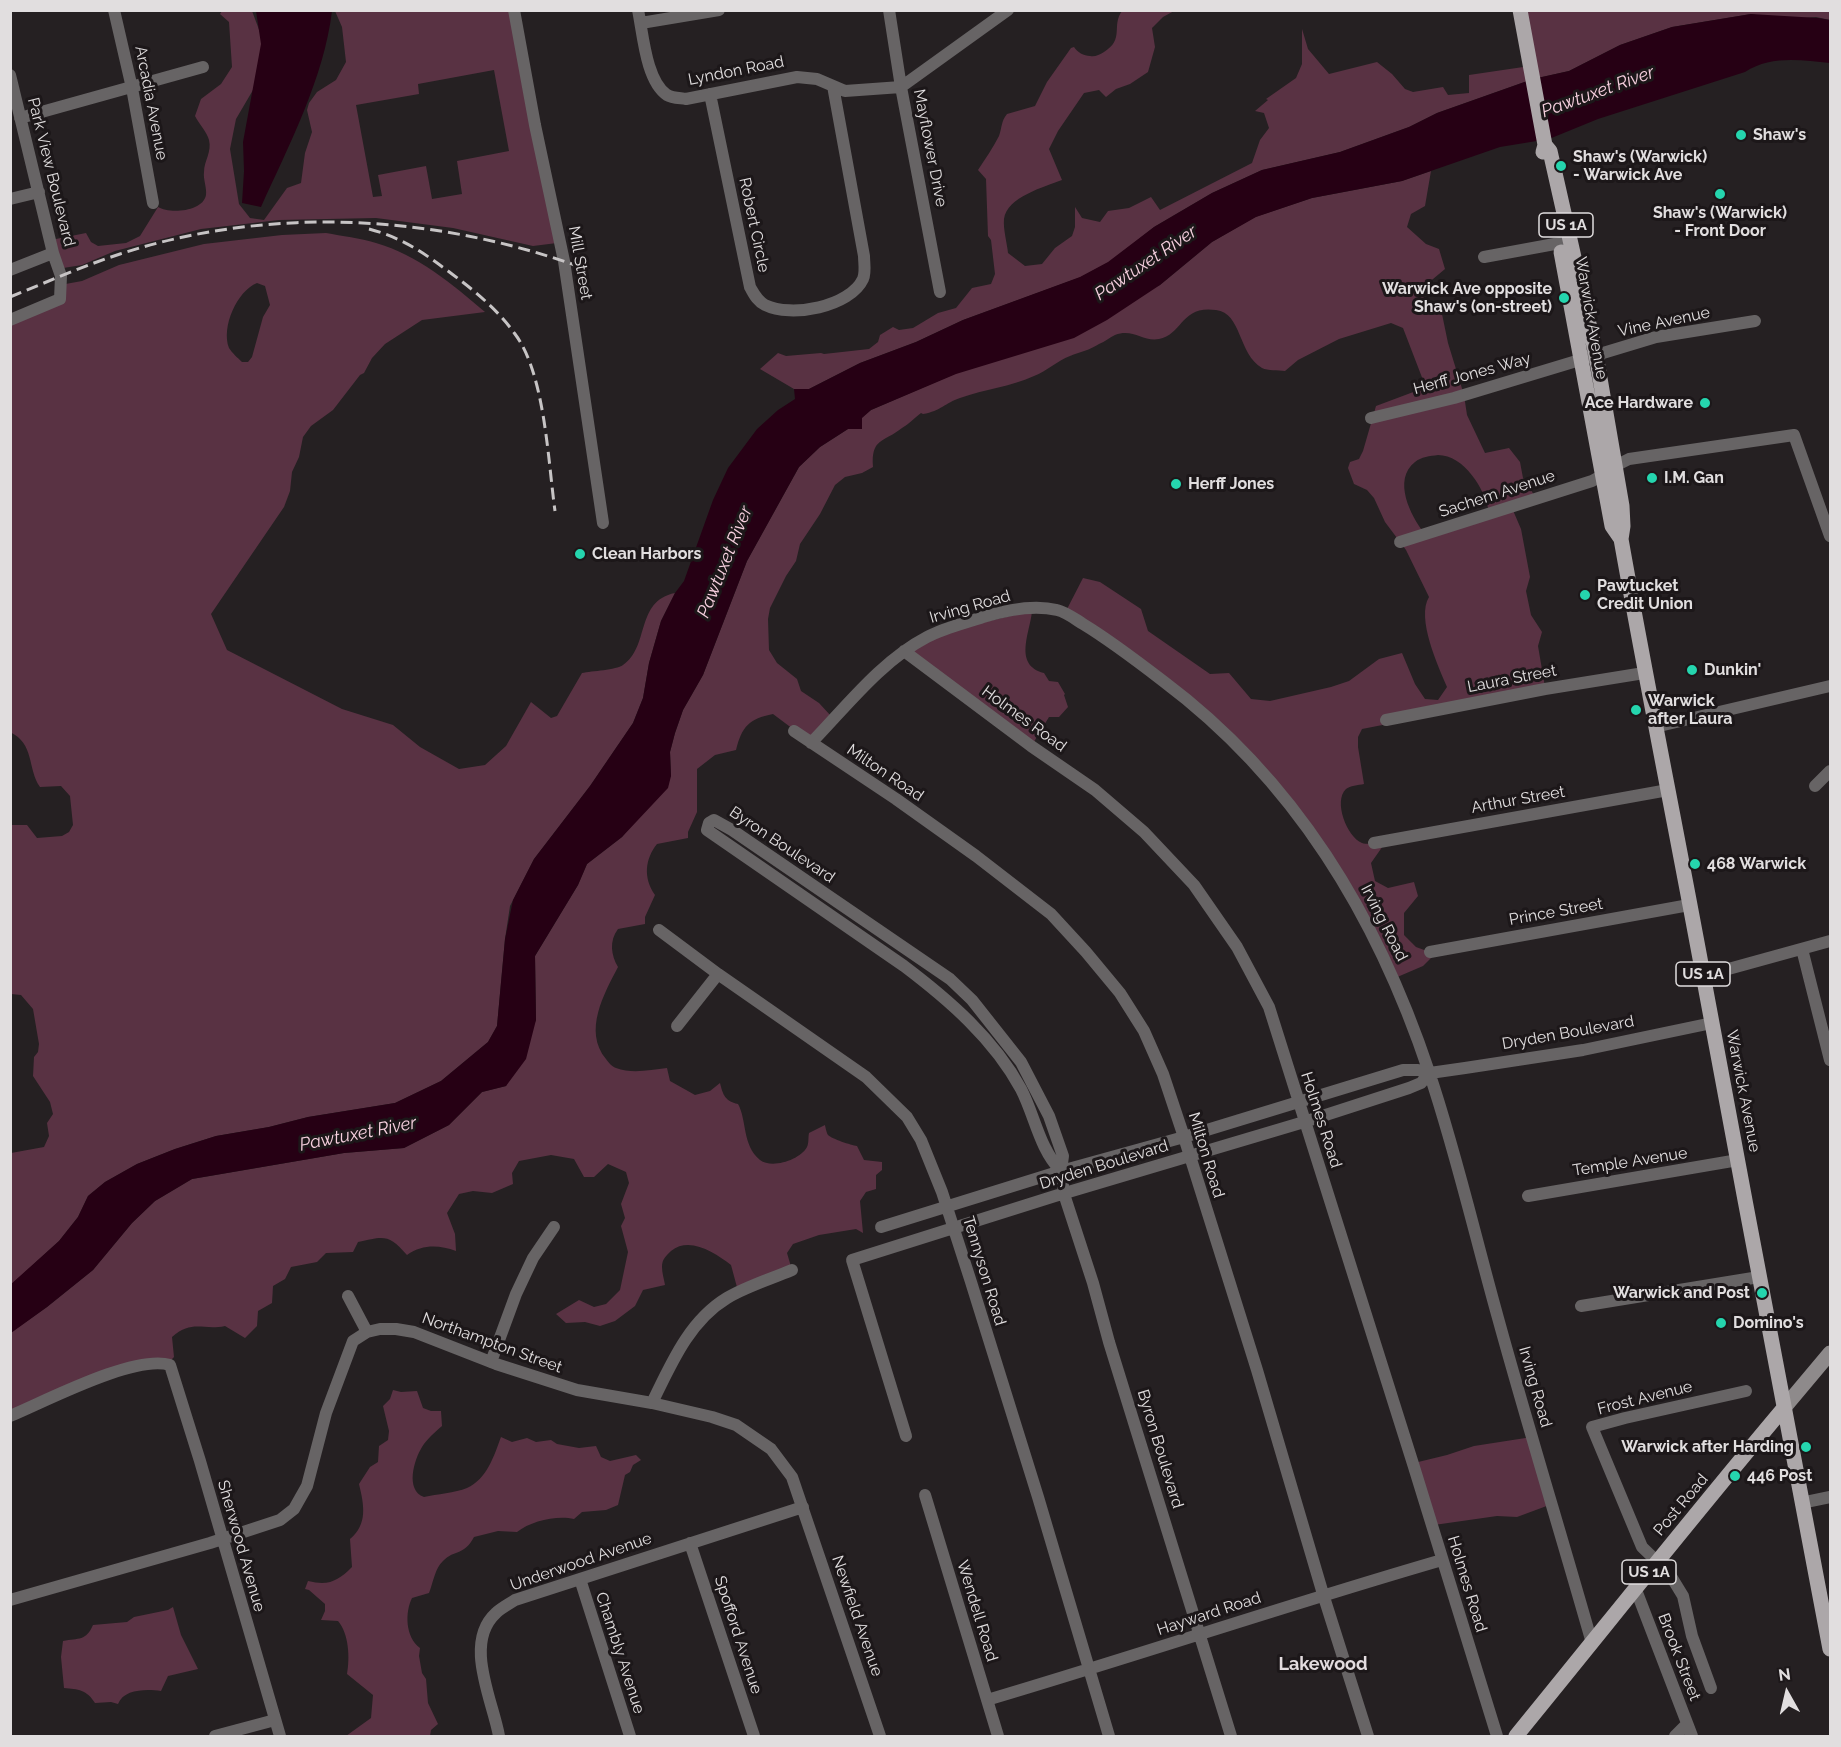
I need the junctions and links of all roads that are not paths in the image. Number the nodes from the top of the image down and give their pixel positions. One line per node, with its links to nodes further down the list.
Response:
1 (114, 10): 12 (street, Arcadia Avenue)
2 (514, 10): 30 (street, Mill Street)
3 (719, 10): 7 (street)
4 (889, 10): 11 (street, Mayflower Drive)
5 (1008, 10): 11 (street)
6 (1520, 10): 15 (main road)
7 (639, 17): 13 (street, Lyndon Road)
8 (203, 67): 12 (street)
9 (10, 75): 14 (street, Park View Boulevard)
10 (833, 86): 11 (street, Lyndon Road); 13 (street, Lyndon Road); 13 (street, Robert Circle)
11 (901, 87): 23 (street, Mayflower Drive)
12 (132, 88): 14 (street); 18 (street, Arcadia Avenue)
13 (710, 94)
14 (20, 118): 16 (street, Park View Boulevard)
15 (1544, 143): 19 (main road, Warwick Avenue / US 1A); 26 (main road, Warwick Avenue / US 1A)
16 (39, 192): 17 (street); 20 (street, Park View Boulevard)
17 (10, 199)
18 (153, 203)
19 (1560, 243): 21 (street); 27 (main road, Warwick Avenue / US 1A)
20 (53, 253): 22 (street); 24 (street, Park View Boulevard)
21 (1484, 256)
22 (10, 270)
23 (940, 292)
24 (10, 320)
25 (1755, 321): 26 (street, Vine Avenue)
26 (1596, 355): 27 (street, Vine Avenue); 29 (main road, Warwick Avenue / US 1A)
27 (1581, 361): 28 (street, Herff Jones Way); 29 (main road, Warwick Avenue / US 1A)
28 (1371, 417)
29 (1609, 471): 31 (street, Sachem Avenue); 32 (street, Sachem Avenue); 34 (main road, Warwick Avenue / US 1A)
30 (603, 523)
31 (1830, 536)
32 (1401, 542)
33 (904, 651): 39 (street, Irving Road); 58 (street, Irving Road); 59 (street, Holmes Road)
34 (1644, 673): 36 (street, Laura Street); 37 (main road, Warwick Avenue / US 1A)
35 (1830, 686): 37 (street)
36 (1386, 720)
37 (1655, 727): 42 (main road, Warwick Avenue / US 1A)
38 (794, 731): 39 (street, Milton Road)
39 (811, 743): 61 (street, Milton Road)
40 (1830, 771): 41 (street)
41 (1815, 786)
42 (1668, 790): 43 (street, Arthur Street); 44 (main road, Warwick Avenue / US 1A)
43 (1374, 843)
44 (1689, 905): 50 (street, Prince Street); 52 (main road, Warwick Avenue / US 1A)
45 (659, 930): 51 (street, Tennyson Road)
46 (884, 935): 48 (street); 48 (street, Byron Boulevard); 53 (street, Byron Boulevard)
47 (1830, 941): 49 (street)
48 (876, 946): 54 (street, Byron Boulevard)
49 (1802, 949): 52 (street); 57 (street)
50 (1430, 952)
51 (717, 974): 56 (street); 67 (street, Tennyson Road)
52 (1703, 976): 55 (main road, Warwick Avenue / US 1A)
53 (980, 1010): 54 (street); 64 (street, Byron Boulevard)
54 (968, 1021): 64 (street, Byron Boulevard)
55 (1712, 1023): 58 (street, Dryden Boulevard); 63 (main road, Warwick Avenue / US 1A)
56 (678, 1026)
57 (1830, 1060)
58 (1430, 1073): 59 (street, Dryden Boulevard); 60 (street, Dryden Boulevard); 96 (street, Irving Road)
59 (1297, 1101): 60 (street, Holmes Road); 61 (street, Dryden Boulevard)
60 (1304, 1122): 62 (street, Dryden Boulevard); 89 (street, Holmes Road)
61 (1184, 1137): 62 (street, Milton Road); 64 (street, Dryden Boulevard)
62 (1190, 1156): 65 (street, Dryden Boulevard); 93 (street, Milton Road)
63 (1738, 1160): 66 (street, Temple Avenue); 72 (main road, Warwick Avenue / US 1A)
64 (1060, 1171): 65 (street, Byron Boulevard); 67 (street, Dryden Boulevard)
65 (1064, 1194): 70 (street, Dryden Boulevard); 95 (street, Byron Boulevard)
66 (1528, 1196)
67 (947, 1207): 69 (street, Dryden Boulevard); 70 (street, Tennyson Road)
68 (554, 1227): 77 (street)
69 (881, 1227)
70 (953, 1228): 82 (street, Dryden Boulevard); 98 (street, Tennyson Road)
71 (792, 1270): 79 (street)
72 (1759, 1276): 74 (street); 80 (main road, Warwick Avenue / US 1A)
73 (348, 1296): 75 (street)
74 (1581, 1306)
75 (367, 1332): 77 (street, Northampton Street); 87 (street)
76 (1830, 1353): 80 (main road, Post Road)
77 (491, 1362): 79 (street, Northampton Street)
78 (1746, 1391): 90 (street, Frost Avenue)
79 (652, 1403): 86 (street, Northampton Street)
80 (1783, 1409): 85 (main road, Warwick Avenue); 90 (main road, Post Road / US 1A)
81 (10, 1416): 87 (street, Sherwood Avenue)
82 (906, 1436)
83 (925, 1495): 100 (street, Wendell Road)
84 (1830, 1497): 85 (street)
85 (1802, 1503): 97 (main road, Warwick Avenue)
86 (803, 1507): 88 (street, Underwood Avenue); 108 (street, Newfield Avenue)
87 (222, 1538): 94 (street); 101 (street, Sherwood Avenue)
88 (690, 1543): 91 (street, Underwood Avenue); 107 (street, Spofford Avenue)
89 (1442, 1560): 93 (street, Hayward Road); 113 (street, Holmes Road)
90 (1656, 1562): 92 (main road, Post Road / US 1A); 99 (street)
91 (580, 1579): 105 (street, Underwood Avenue); 106 (street, Chambly Avenue)
92 (1636, 1590): 96 (main road, Post Road / US 1A); 102 (street, Brook Street)
93 (1323, 1594): 95 (street, Hayward Road); 112 (street, Milton Road)
94 (10, 1600)
95 (1198, 1634): 98 (street, Hayward Road); 111 (street, Byron Boulevard)
96 (1592, 1643): 114 (main road, Post Road / US 1A)
97 (1830, 1649)
98 (1088, 1670): 100 (street, Hayward Road); 110 (street, Tennyson Road)
99 (1711, 1688)
100 (987, 1700): 109 (street, Wendell Road)
101 (275, 1720): 103 (street); 104 (street, Sherwood Avenue)
102 (1687, 1724): 115 (street); 116 (street, Brook Street)
103 (216, 1737)
104 (280, 1737)
105 (498, 1737)
106 (630, 1737)
107 (754, 1737)
108 (880, 1737)
109 (999, 1737)
110 (1109, 1737)
111 (1231, 1737)
112 (1368, 1737)
113 (1497, 1737)
114 (1516, 1737)
115 (1675, 1737)
116 (1692, 1737)

